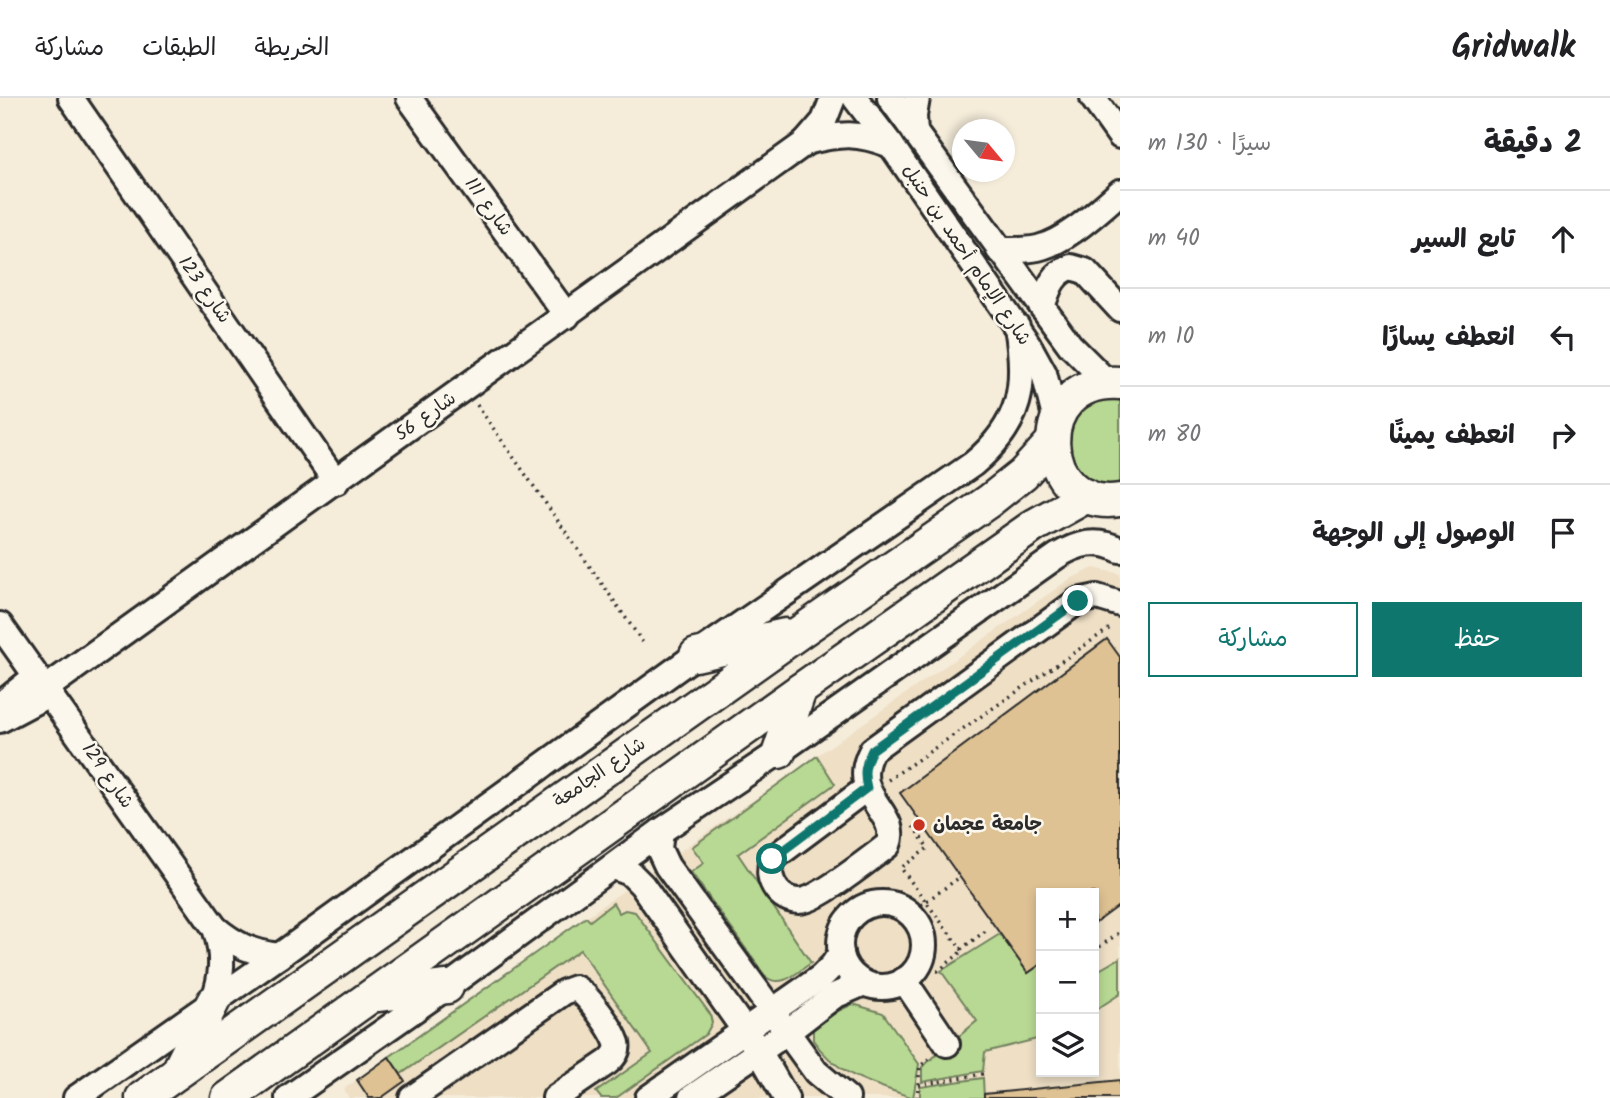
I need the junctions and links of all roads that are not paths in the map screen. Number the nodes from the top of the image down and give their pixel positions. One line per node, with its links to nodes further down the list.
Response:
1 (71, 98): 24 (street, شارع 123)
2 (409, 98): 20 (street, شارع 111)
3 (833, 98): 10 (street, شارع 56)
4 (855, 98): 11 (street, شارع الإمام أحمد بن حنبل)
5 (890, 98): 8 (street, شارع الإمام أحمد بن حنبل)
6 (917, 98): 8 (street)
7 (1093, 98): 9 (street)
8 (915, 134): 16 (street, شارع الإمام أحمد بن حنبل)
9 (1120, 136)
10 (805, 143): 11 (street, شارع 56); 20 (street, شارع 56)
11 (891, 145): 21 (street, شارع الإمام أحمد بن حنبل)
12 (1120, 192): 14 (street)
13 (1120, 206): 14 (street)
14 (1094, 212): 15 (street)
15 (1075, 229): 16 (street); 17 (street)
16 (999, 250): 18 (street, شارع الإمام أحمد بن حنبل)
17 (1104, 282): 18 (street); 19 (street)
18 (1042, 307): 22 (street, شارع الإمام أحمد بن حنبل)
19 (1120, 309)
20 (567, 316): 24 (street, شارع 56)
21 (1017, 326): 23 (street, شارع الإمام أحمد بن حنبل); 30 (street)
22 (1116, 382): 23 (main road, شارع الجامعة)
23 (1054, 431): 25 (main road); 29 (main road, شارع الجامعة)
24 (336, 482): 31 (street, شارع 56)
25 (1110, 501): 32 (main road)
26 (1120, 550): 35 (street)
27 (1120, 604): 36 (street)
28 (0, 625): 31 (street, شارع 129)
29 (800, 632): 30 (main road); 55 (main road, شارع الجامعة)
30 (696, 655): 45 (street)
31 (43, 686): 33 (street, شارع 56); 34 (street, شارع 56); 43 (street, شارع 129)
32 (800, 690): 35 (main road); 49 (main road)
33 (0, 705)
34 (0, 720)
35 (779, 752): 37 (street)
36 (874, 786): 40 (street); 40 (street)
37 (661, 831): 38 (street); 39 (street)
38 (614, 867): 41 (street); 48 (street)
39 (677, 879): 41 (street); 51 (street)
40 (840, 879): 42 (street)
41 (651, 897): 53 (street)
42 (859, 909): 44 (street); 46 (street)
43 (215, 928): 45 (street, شارع 129); 50 (street, شارع 129)
44 (841, 953): 47 (street); 51 (street)
45 (279, 956): 50 (street)
46 (910, 975): 47 (street); 54 (street)
47 (864, 983): 52 (street)
48 (447, 987): 49 (main road); 56 (street)
49 (375, 995): 60 (main road)
50 (213, 1002): 55 (main road); 58 (street)
51 (772, 1012): 52 (street); 53 (street)
52 (786, 1033): 53 (street); 65 (street)
53 (752, 1041): 62 (street); 63 (street); 64 (street)
54 (947, 1044)
55 (178, 1073): 59 (main road, شارع الجامعة)
56 (299, 1094)
57 (565, 1095): 61 (street)
58 (76, 1098)
59 (142, 1098)
60 (228, 1098)
61 (412, 1098)
62 (648, 1098)
63 (691, 1098)
64 (786, 1098)
65 (848, 1098)

